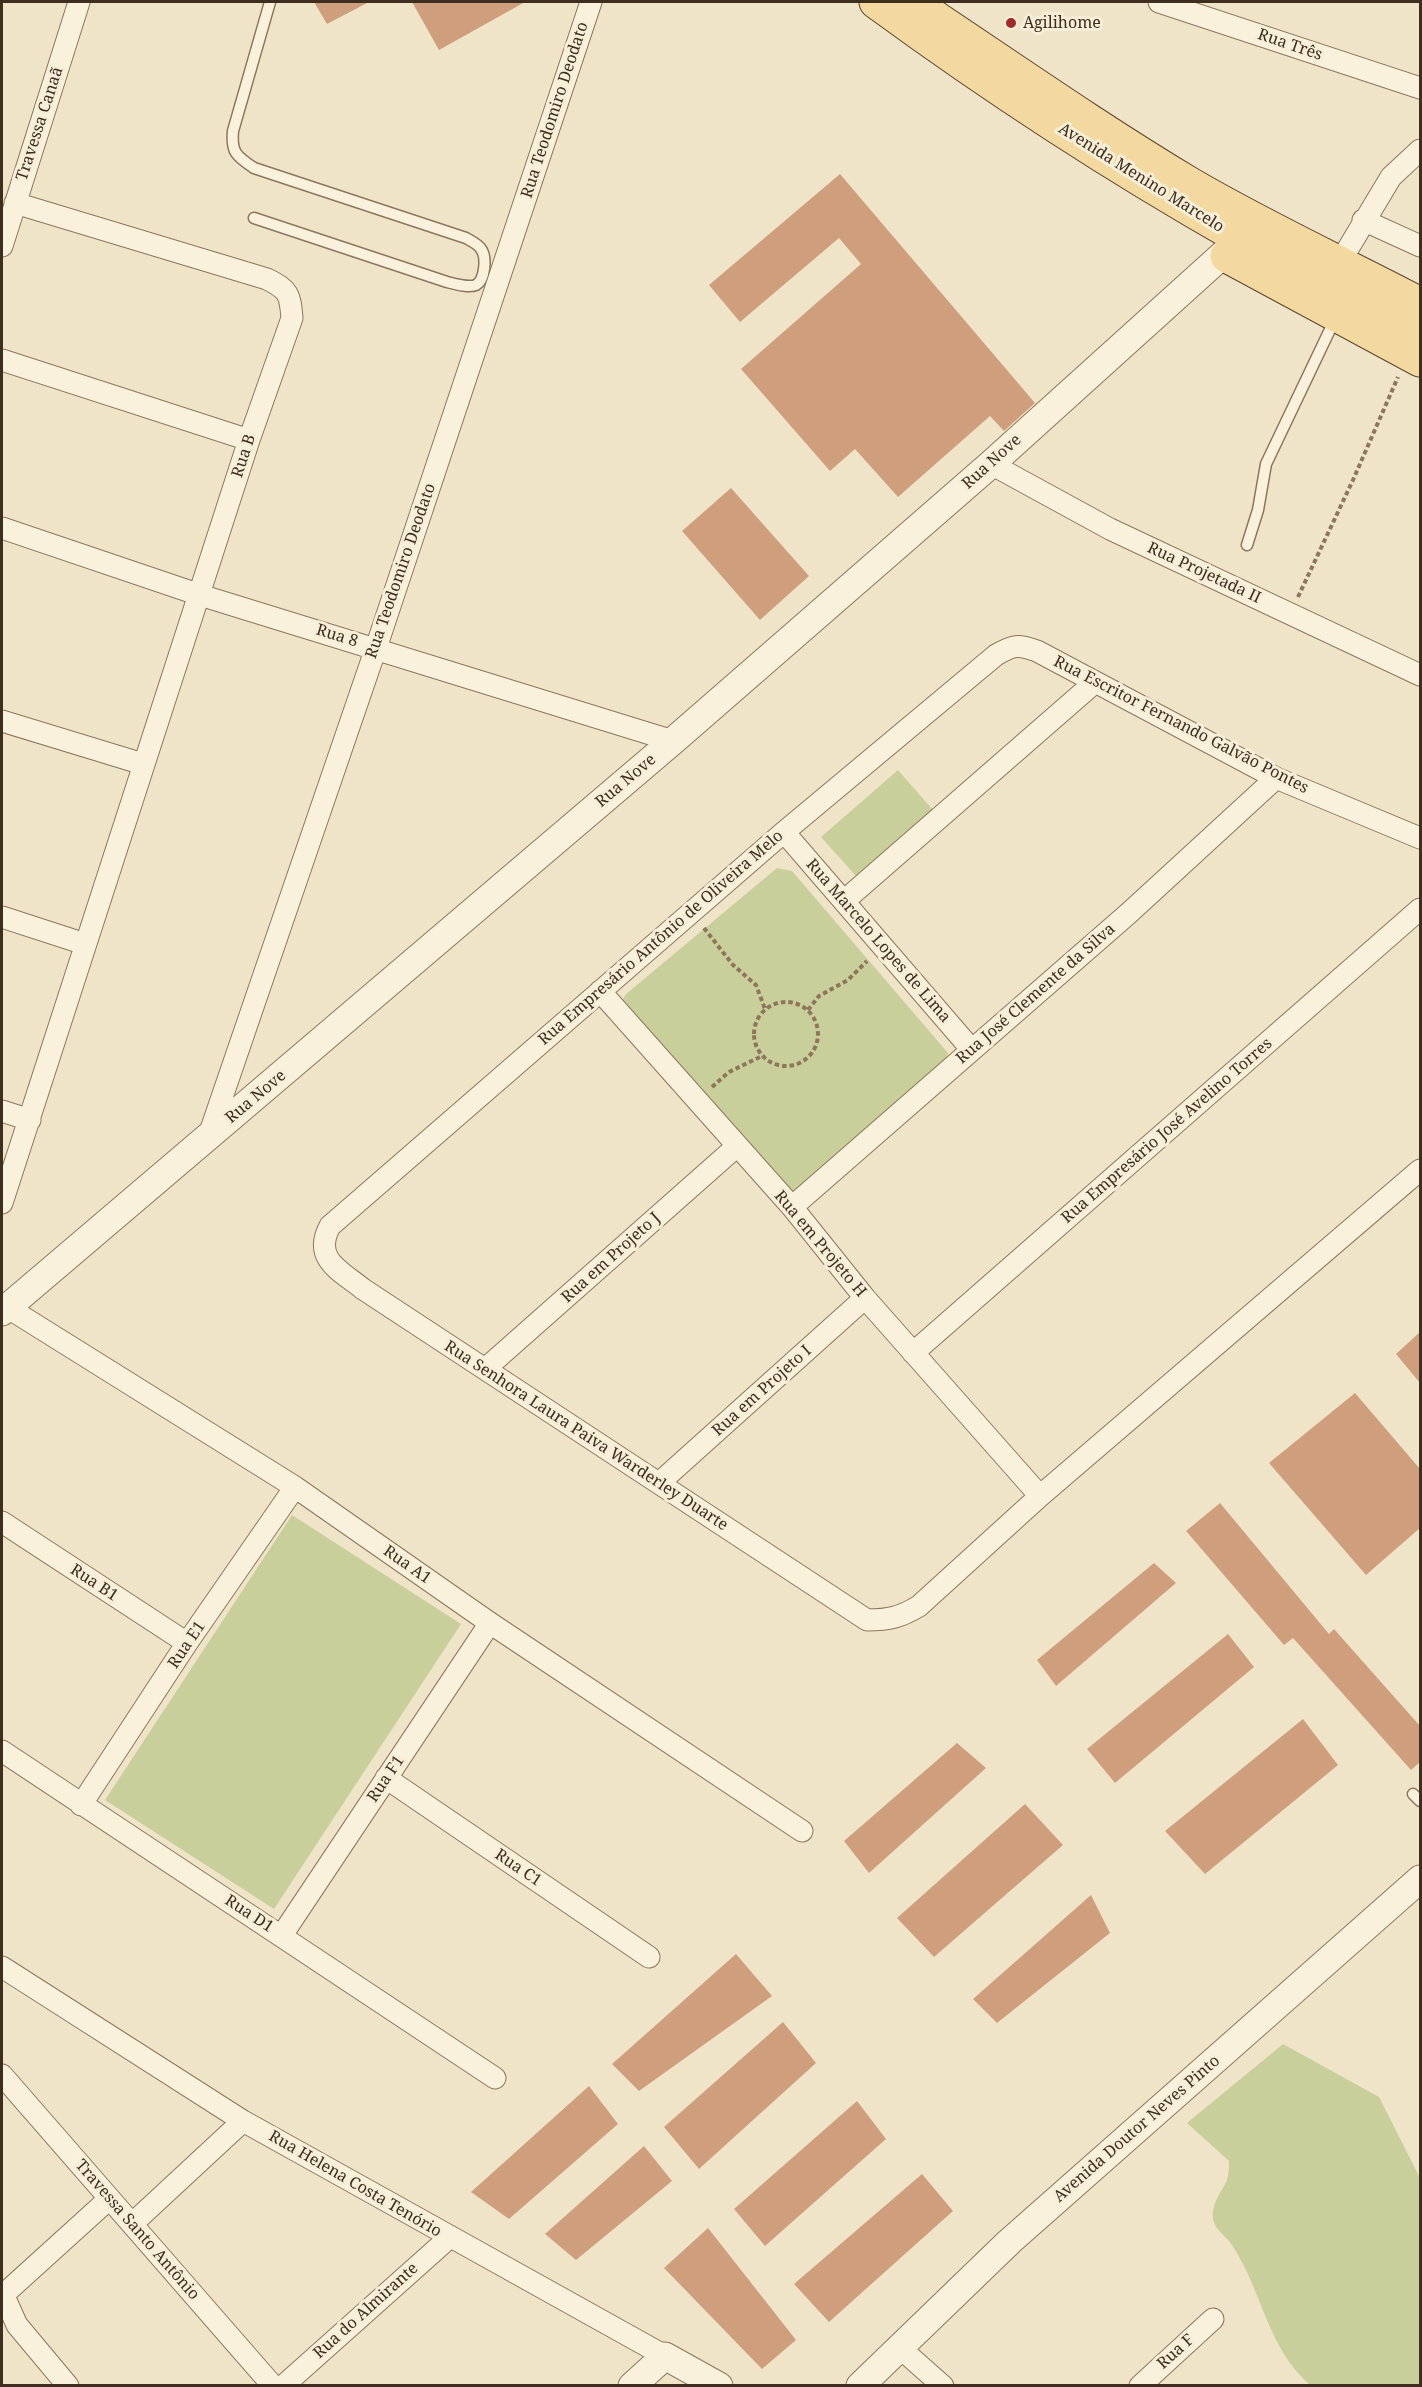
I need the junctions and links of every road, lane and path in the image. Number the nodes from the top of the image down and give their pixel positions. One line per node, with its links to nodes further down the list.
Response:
1 (79, 2): 9 (street, Travessa Canaã)
2 (270, 2): 10 (lane)
3 (591, 2): 25 (street, Rua Teodomiro Deodato)
4 (876, 2): 13 (main road, Avenida Menino Marcelo)
5 (912, 2): 15 (main road, Avenida Menino Marcelo)
6 (1159, 2): 7 (street, Rua Três)
7 (1420, 88)
8 (1420, 150): 11 (street)
9 (15, 203): 12 (street, Travessa Canaã); 19 (street, Rua B)
10 (254, 218)
11 (1364, 220): 14 (street); 15 (street)
12 (2, 246)
13 (1232, 246): 16 (main road); 17 (main road, Avenida Menino Marcelo); 20 (street, Rua Nove)
14 (1420, 246)
15 (1340, 262): 17 (main road, Avenida Menino Marcelo)
16 (1337, 316): 17 (main road); 22 (lane)
17 (1415, 336): 24 (path)
18 (2, 360): 19 (street)
19 (249, 440): 23 (street, Rua B)
20 (991, 464): 24 (street, Rua Projetada II); 30 (street, Rua Nove)
21 (2, 528): 23 (street, Rua 8)
22 (1246, 545)
23 (200, 595): 25 (street, Rua 8); 31 (street, Rua B)
24 (1290, 614): 27 (street, Rua Projetada II)
25 (376, 648): 30 (street, Rua 8); 49 (street, Rua Teodomiro Deodato)
26 (1008, 648): 28 (street, Rua Escritor Fernando Galvão Pontes); 33 (street, Rua Empresário Antônio de Oliveira Melo)
27 (1420, 675)
28 (1094, 683): 32 (street, Rua Escritor Fernando Galvão Pontes); 35 (street)
29 (2, 721): 31 (street)
30 (673, 741): 49 (street, Rua Nove)
31 (143, 764): 39 (street, Rua B)
32 (1276, 778): 34 (street, Rua Escritor Fernando Galvão Pontes); 44 (street, Rua José Clemente da Silva)
33 (784, 832): 35 (street, Rua Marcelo Lopes de Lima); 37 (street, Rua Empresário Antônio de Oliveira Melo)
34 (1420, 838)
35 (844, 901): 40 (street, Rua Marcelo Lopes de Lima)
36 (1420, 909): 57 (street, Rua Empresário José Avelino Torres)
37 (692, 913): 41 (street, Rua Empresário Antônio de Oliveira Melo); 42 (path)
38 (2, 917): 39 (street)
39 (85, 944): 48 (street, Rua B)
40 (883, 946): 43 (path); 44 (street, Rua Marcelo Lopes de Lima)
41 (600, 991): 46 (street, Rua em Projeto H); 54 (street, Rua Empresário Antônio de Oliveira Melo)
42 (765, 1010): 43 (path); 45 (path)
43 (808, 1010): 45 (path)
44 (972, 1050): 53 (street, Rua José Clemente da Silva)
45 (762, 1056): 46 (path)
46 (697, 1100): 50 (street, Rua em Projeto H)
47 (2, 1111): 48 (street)
48 (30, 1120): 52 (street, Rua B)
49 (207, 1138): 56 (street, Rua Nove)
50 (736, 1147): 53 (street, Rua em Projeto H); 58 (street, Rua em Projeto J)
51 (1420, 1170): 61 (street)
52 (2, 1203)
53 (792, 1207): 55 (street, Rua em Projeto H)
54 (324, 1238): 58 (street, Rua Senhora Laura Paiva Warderley Duarte)
55 (865, 1298): 57 (street, Rua em Projeto H); 59 (street, Rua em Projeto I)
56 (3, 1308): 60 (street, Rua A1)
57 (913, 1353): 61 (street, Rua em Projeto H)
58 (485, 1369): 59 (street, Rua Senhora Laura Paiva Warderley Duarte)
59 (659, 1483): 61 (street, Rua Senhora Laura Paiva Warderley Duarte)
60 (295, 1487): 63 (street, Rua A1); 64 (street, Rua E1)
61 (1040, 1496)
62 (2, 1522): 64 (street, Rua B1)
63 (490, 1623): 66 (street, Rua F1); 68 (street, Rua A1)
64 (187, 1643): 67 (street, Rua E1)
65 (2, 1751): 67 (street, Rua D1)
66 (386, 1778): 70 (street, Rua F1); 71 (street, Rua C1)
67 (81, 1805): 70 (street, Rua D1)
68 (802, 1831)
69 (1420, 1879): 81 (street, Avenida Doutor Neves Pinto)
70 (282, 1935): 74 (street, Rua D1)
71 (649, 1957)
72 (2, 1966): 75 (street, Rua Helena Costa Tenório)
73 (2, 2075): 76 (street, Travessa Santo Antônio)
74 (495, 2078)
75 (243, 2121): 77 (street); 78 (street, Rua Helena Costa Tenório)
76 (109, 2199): 77 (street, Travessa Santo Antônio); 79 (street)
77 (132, 2224): 84 (street, Travessa Santo Antônio)
78 (450, 2238): 82 (street, Rua Helena Costa Tenório); 85 (street, Rua do Almirante)
79 (2, 2295): 83 (street)
80 (1213, 2319): 90 (street, Rua F)
81 (899, 2347): 88 (street, Avenida Doutor Neves Pinto); 89 (street)
82 (665, 2356): 86 (street); 87 (street, Rua Helena Costa Tenório)
83 (68, 2385)
84 (273, 2385)
85 (283, 2385)
86 (632, 2385)
87 (718, 2385)
88 (860, 2385)
89 (943, 2385)
90 (1140, 2385)

